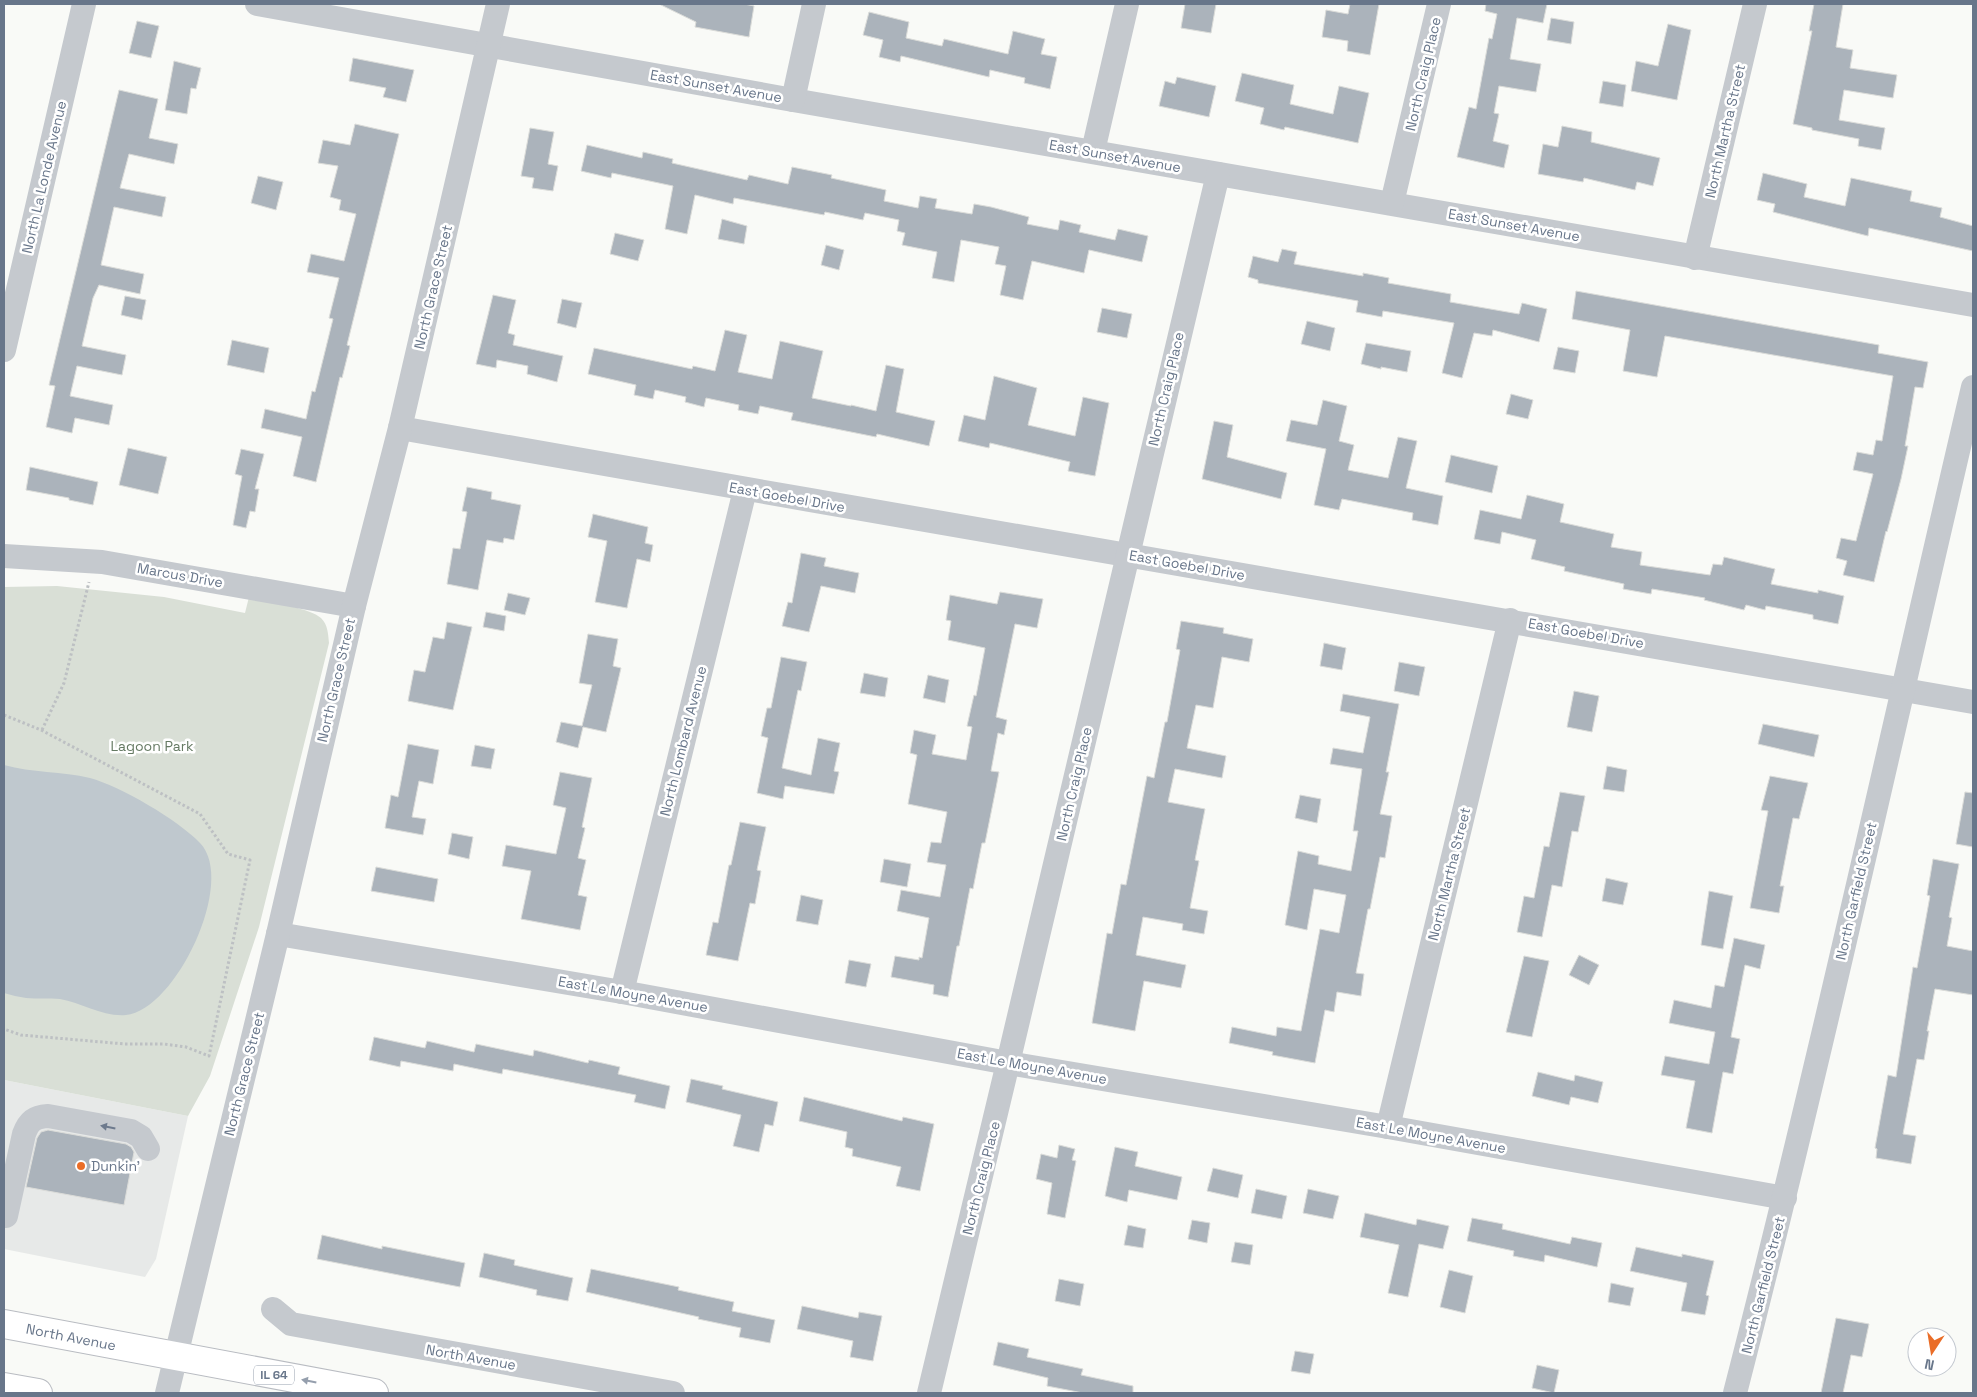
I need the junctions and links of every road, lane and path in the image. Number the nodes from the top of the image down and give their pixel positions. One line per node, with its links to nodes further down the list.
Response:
1 (84, 4): 15 (street, North La Londe Avenue)
2 (258, 4): 8 (street, East Sunset Avenue)
3 (498, 4): 8 (street, North Grace Street)
4 (814, 4): 9 (street)
5 (1127, 4): 10 (street)
6 (1439, 4): 12 (street, North Craig Place)
7 (1755, 4): 13 (street, North Martha Street)
8 (488, 46): 9 (street, East Sunset Avenue); 17 (street, North Grace Street)
9 (793, 100): 10 (street, East Sunset Avenue)
10 (1093, 152): 11 (street, East Sunset Avenue)
11 (1218, 174): 12 (street, East Sunset Avenue); 19 (street, North Craig Place)
12 (1392, 203): 13 (street, East Sunset Avenue)
13 (1695, 258): 14 (street, East Sunset Avenue)
14 (1973, 305)
15 (4, 350)
16 (1973, 387): 24 (street, North Garfield Street)
17 (400, 428): 18 (street, East Goebel Drive); 22 (street, North Grace Street)
18 (745, 490): 19 (street, East Goebel Drive); 29 (street, North Lombard Avenue)
19 (1127, 555): 23 (street, East Goebel Drive); 31 (street, North Craig Place)
20 (4, 556): 21 (street, Marcus Drive)
21 (94, 562): 22 (street, Marcus Drive); 27 (path)
22 (354, 606): 28 (street, North Grace Street)
23 (1510, 620): 24 (street, East Goebel Drive); 32 (street, North Martha Street)
24 (1902, 689): 25 (street, East Goebel Drive); 34 (street, North Garfield Street)
25 (1973, 702)
26 (4, 715): 27 (path)
27 (42, 730): 30 (path)
28 (278, 934): 29 (street, East Le Moyne Avenue); 38 (street, North Grace Street)
29 (622, 992): 31 (street, East Le Moyne Avenue)
30 (4, 1029)
31 (1008, 1062): 32 (street, East Le Moyne Avenue); 44 (street, North Craig Place)
32 (1388, 1127): 34 (street, East Le Moyne Avenue)
33 (148, 1149): 35 (street, one-way to 35)
34 (1785, 1198): 45 (street, North Garfield Street)
35 (6, 1216)
36 (273, 1309): 43 (street, North Avenue)
37 (4, 1324): 38 (main road, North Avenue / IL 64)
38 (174, 1356): 41 (street, North Grace Street); 42 (main road, North Avenue / IL 64, one-way to 38)
39 (4, 1387): 40 (main road)
40 (38, 1393)
41 (167, 1393)
42 (374, 1393)
43 (673, 1393)
44 (928, 1393)
45 (1735, 1393)

